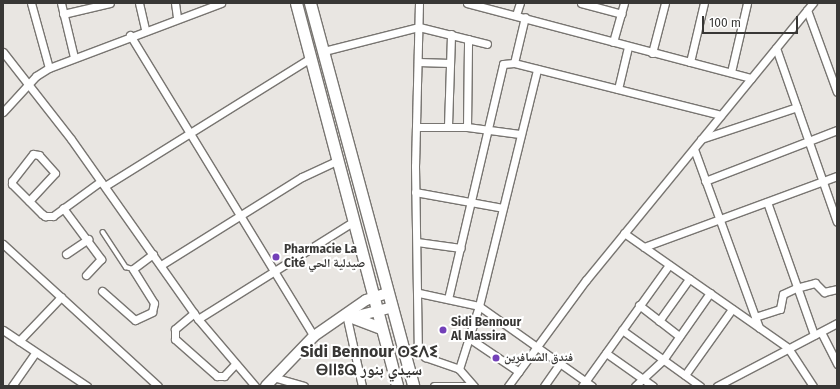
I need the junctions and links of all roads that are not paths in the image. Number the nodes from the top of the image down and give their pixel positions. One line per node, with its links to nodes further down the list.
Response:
1 (31, 3): 42 (street)
2 (61, 3): 19 (street)
3 (110, 3): 19 (street)
4 (139, 3): 25 (street)
5 (175, 3): 23 (street)
6 (221, 3): 23 (street)
7 (296, 3): 37 (main road)
8 (310, 3): 33 (main road)
9 (419, 3): 24 (street)
10 (467, 3): 21 (street)
11 (520, 3): 21 (street)
12 (581, 3): 20 (street)
13 (624, 3): 20 (street)
14 (665, 3): 35 (street)
15 (704, 3): 39 (street)
16 (747, 3): 44 (street)
17 (813, 3): 18 (street)
18 (807, 10): 32 (street); 48 (street)
19 (63, 14): 36 (street)
20 (622, 14): 29 (street)
21 (516, 15): 22 (street)
22 (525, 17): 29 (street); 41 (street)
23 (177, 18): 25 (street)
24 (419, 27): 26 (street); 33 (street); 38 (street)
25 (145, 29): 27 (street)
26 (451, 34): 28 (street); 40 (street)
27 (130, 35): 36 (street); 58 (street)
28 (468, 39): 30 (street); 54 (street)
29 (614, 42): 31 (street)
30 (487, 44)
31 (628, 47): 35 (street); 47 (street)
32 (776, 48): 45 (street); 49 (street)
33 (324, 51): 97 (main road)
34 (3, 52): 46 (street)
35 (652, 53): 39 (street)
36 (74, 57): 42 (street)
37 (311, 58): 58 (street); 62 (main road)
38 (418, 62): 40 (street); 53 (street)
39 (690, 62): 44 (street)
40 (450, 63): 52 (street)
41 (514, 63): 43 (street); 55 (street)
42 (49, 68): 46 (street)
43 (536, 69): 47 (street); 57 (street)
44 (731, 72): 45 (street)
45 (751, 78): 51 (street)
46 (29, 83): 50 (street); 66 (street)
47 (618, 89): 51 (street)
48 (837, 92)
49 (797, 107): 59 (street); 60 (street)
50 (3, 112)
51 (721, 115): 59 (street)
52 (448, 126): 53 (street); 54 (street)
53 (418, 127): 67 (street)
54 (467, 127): 55 (street)
55 (489, 130): 57 (street); 69 (street)
56 (837, 130): 60 (street)
57 (520, 134): 72 (street)
58 (190, 135): 66 (street); 73 (street)
59 (701, 139): 61 (street)
60 (809, 142): 64 (street); 65 (street)
61 (694, 149): 64 (street); 78 (street)
62 (338, 160): 73 (street); 76 (main road)
63 (837, 176): 65 (street)
64 (706, 181): 74 (street)
65 (822, 181): 70 (street); 75 (street)
66 (103, 183): 71 (street); 85 (street)
67 (415, 192): 69 (street); 80 (street)
68 (29, 201): 68 (street); 71 (street)
69 (474, 201): 72 (street); 83 (street)
70 (767, 202): 74 (street); 92 (street)
71 (63, 208): 79 (street)
72 (503, 208): 102 (street)
73 (240, 216): 86 (street); 89 (street)
74 (719, 219): 82 (street); 108 (street)
75 (837, 221)
76 (354, 222): 89 (street); 98 (main road)
77 (103, 232): 88 (lane)
78 (624, 233): 82 (street); 120 (street)
79 (88, 239): 84 (street); 90 (street)
80 (417, 242): 83 (street); 95 (street)
81 (3, 244): 99 (street)
82 (644, 247): 87 (street)
83 (461, 248): 100 (street)
84 (66, 254)
85 (153, 254): 86 (street); 88 (street)
86 (161, 265): 106 (street)
87 (669, 265): 91 (street); 101 (street)
88 (133, 270): 94 (street)
89 (273, 270): 106 (street); 116 (street)
90 (86, 275)
91 (688, 279): 96 (street); 109 (street)
92 (796, 288): 93 (street); 108 (street); 115 (street)
93 (837, 289)
94 (102, 291)
95 (419, 293): 100 (street); 128 (street)
96 (710, 293): 104 (street); 117 (street)
97 (385, 294): 98 (main road); 103 (main road)
98 (372, 297): 105 (main road); 107 (main road)
99 (61, 298): 119 (street); 138 (street)
100 (448, 299): 102 (street)
101 (639, 305): 109 (street); 113 (street)
102 (479, 306): 118 (street); 120 (street)
103 (389, 308): 105 (main road); 143 (main road)
104 (732, 309): 112 (street); 130 (street)
105 (376, 310): 107 (main road); 111 (main road)
106 (196, 316): 126 (street); 126 (street)
107 (348, 317): 111 (main road); 116 (main road); 141 (street)
108 (754, 317): 112 (street)
109 (659, 320): 117 (street)
110 (837, 323): 115 (street)
111 (381, 328): 142 (main road)
112 (759, 328): 121 (street)
113 (622, 330): 123 (street); 124 (street)
114 (4, 333): 119 (street)
115 (818, 333): 121 (street); 127 (street)
116 (314, 336): 131 (main road)
117 (679, 336): 124 (street)
118 (469, 338): 128 (street); 129 (street)
119 (19, 341): 122 (street)
120 (536, 345): 125 (street); 129 (street)
121 (788, 348): 136 (street); 152 (street)
122 (35, 352): 134 (street); 137 (street)
123 (606, 353): 132 (street); 133 (street)
124 (663, 360): 130 (street); 132 (street)
125 (560, 363): 133 (street); 147 (street)
126 (235, 364): 139 (street)
127 (837, 364)
128 (459, 369): 145 (street)
129 (519, 372): 146 (street)
130 (685, 375): 151 (street)
131 (273, 377): 135 (street); 140 (main road)
132 (642, 379): 149 (street); 150 (street)
133 (584, 384): 148 (street)
134 (14, 385)
135 (300, 385)
136 (811, 385)
137 (87, 386)
138 (158, 386)
139 (255, 386)
140 (266, 386)
141 (362, 386)
142 (397, 386)
143 (412, 386)
144 (434, 386): 145 (street)
145 (474, 386)
146 (508, 386)
147 (544, 386)
148 (592, 386)
149 (635, 386)
150 (653, 386)
151 (700, 386)
152 (717, 386)

